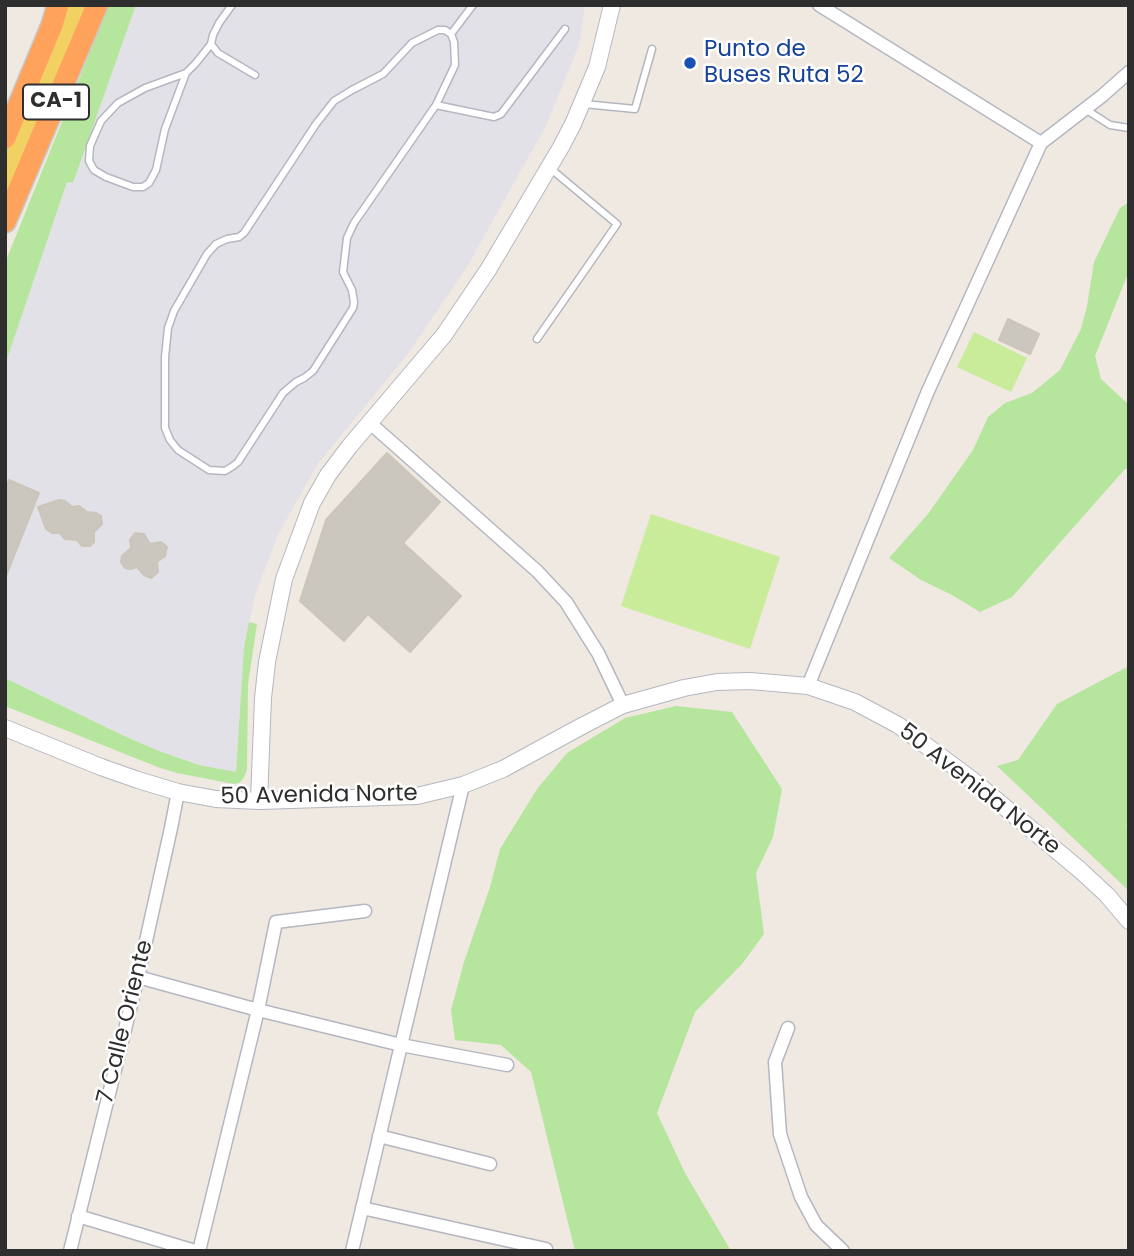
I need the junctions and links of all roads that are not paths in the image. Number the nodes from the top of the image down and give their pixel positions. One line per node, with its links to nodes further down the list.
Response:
1 (76, 5): 22 (main road)
2 (97, 5): 22 (highway, CA-1)
3 (232, 5): 10 (lane)
4 (473, 5): 9 (lane)
5 (612, 5): 15 (street)
6 (819, 5): 20 (street)
7 (57, 12): 19 (highway, CA-1)
8 (565, 29): 16 (lane)
9 (451, 34): 16 (lane); 16 (lane)
10 (211, 44): 13 (lane); 14 (lane)
11 (652, 49): 15 (lane)
12 (1129, 72): 17 (street)
13 (186, 73): 13 (lane)
14 (256, 75)
15 (582, 104): 21 (street)
16 (436, 105)
17 (1085, 109): 18 (lane); 20 (street)
18 (1129, 128)
19 (5, 138)
20 (1041, 144): 26 (street)
21 (549, 167): 24 (lane); 25 (street)
22 (10, 189): 23 (highway, CA-1)
23 (5, 222)
24 (537, 339)
25 (370, 424): 27 (street); 31 (street)
26 (808, 686): 27 (street, 50 Avenida Norte); 33 (street, 50 Avenida Norte)
27 (623, 705): 29 (street, 50 Avenida Norte)
28 (5, 728): 30 (street, 50 Avenida Norte)
29 (463, 785): 31 (street, 50 Avenida Norte); 37 (street)
30 (178, 792): 31 (street, 50 Avenida Norte); 34 (street, 7 Calle Oriente)
31 (259, 801)
32 (365, 911): 35 (street)
33 (1129, 921)
34 (138, 976): 35 (street); 42 (street, 7 Calle Oriente)
35 (258, 1010): 37 (street); 45 (street)
36 (788, 1028): 47 (street)
37 (401, 1045): 38 (street); 39 (street)
38 (507, 1065)
39 (379, 1136): 40 (street); 41 (street)
40 (490, 1164)
41 (362, 1208): 43 (street); 46 (street)
42 (78, 1216): 44 (street, 7 Calle Oriente); 45 (street)
43 (546, 1250)
44 (70, 1251)
45 (197, 1251)
46 (352, 1251)
47 (843, 1251)

